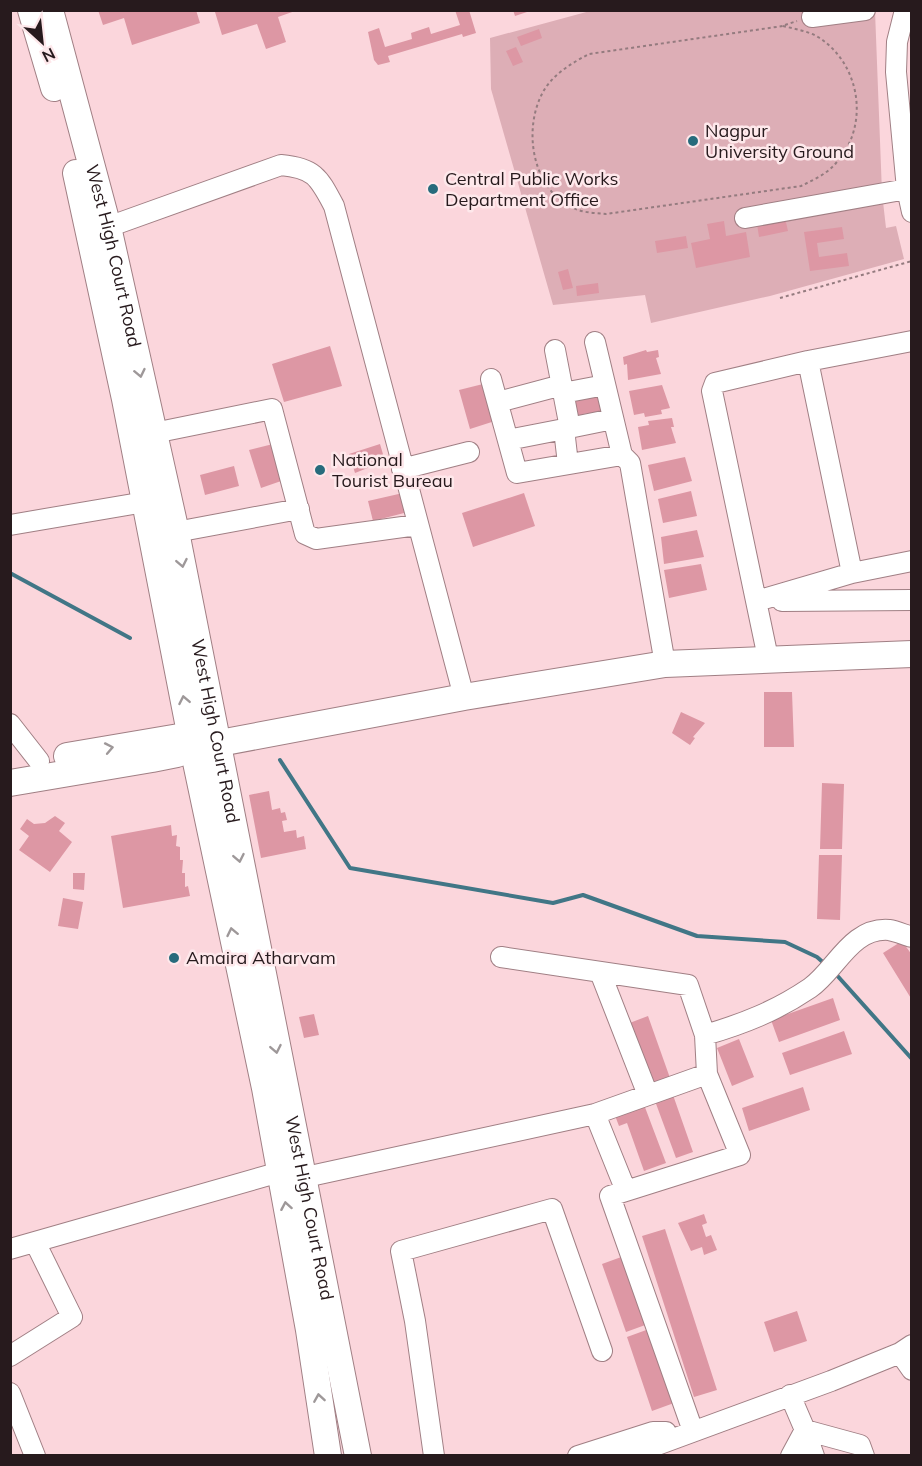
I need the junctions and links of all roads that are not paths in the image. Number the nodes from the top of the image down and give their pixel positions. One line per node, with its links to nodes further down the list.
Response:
1 (31, 10): 26 (main road, West High Court Road)
2 (50, 10): 9 (main road, West High Court Road)
3 (865, 10): 5 (street)
4 (905, 10): 6 (street)
5 (812, 17)
6 (907, 189): 7 (street); 8 (street)
7 (912, 212)
8 (745, 218)
9 (108, 226): 20 (main road, West High Court Road, one-way to 20); 25 (street)
10 (912, 341): 13 (street)
11 (595, 342): 15 (street)
12 (555, 350): 16 (street)
13 (808, 361): 32 (street); 33 (street)
14 (491, 379): 17 (street)
15 (605, 385): 16 (street); 18 (street)
16 (562, 389): 17 (street); 19 (street)
17 (498, 402): 21 (street)
18 (613, 419): 19 (street); 23 (street)
19 (567, 429): 21 (street); 24 (street)
20 (154, 434): 27 (street); 30 (main road, West High Court Road)
21 (508, 440): 24 (street)
22 (469, 452): 25 (street)
23 (622, 455): 24 (street); 37 (street)
24 (568, 464)
25 (402, 469): 29 (street)
26 (145, 502): 28 (street); 40 (main road, West High Court Road, one-way to 26)
27 (299, 509): 29 (street); 30 (street)
28 (10, 525)
29 (417, 525): 38 (street)
30 (176, 532): 40 (main road, West High Court Road, one-way to 40)
31 (912, 561): 32 (street)
32 (852, 573): 33 (street)
33 (761, 600): 34 (street); 36 (street)
34 (912, 600)
35 (912, 654): 36 (main road)
36 (768, 658): 37 (main road)
37 (665, 664): 38 (main road)
38 (464, 697): 40 (main road)
39 (10, 724): 41 (street)
40 (205, 746): 41 (main road, one-way to 40); 43 (main road); 51 (main road, West High Court Road)
41 (39, 761): 42 (main road)
42 (10, 766)
43 (10, 783)
44 (912, 937): 47 (street)
45 (501, 957): 46 (street)
46 (600, 972): 47 (street); 49 (street)
47 (705, 1035): 48 (street)
48 (707, 1074): 49 (street); 52 (street)
49 (648, 1095): 50 (street)
50 (595, 1114): 51 (street); 52 (street)
51 (291, 1175): 53 (street); 64 (main road, West High Court Road, one-way to 51); 65 (main road, West High Court Road)
52 (626, 1191): 62 (street)
53 (35, 1242): 54 (street); 57 (street)
54 (10, 1249)
55 (906, 1349): 58 (street); 60 (street)
56 (602, 1351): 66 (street)
57 (10, 1356)
58 (912, 1370)
59 (10, 1393): 63 (street)
60 (790, 1395): 61 (street); 62 (street)
61 (805, 1430): 69 (street); 70 (street); 71 (street)
62 (693, 1431): 67 (street); 68 (street)
63 (35, 1455)
64 (328, 1455)
65 (358, 1455)
66 (434, 1455)
67 (578, 1455)
68 (627, 1455)
69 (791, 1455)
70 (814, 1455)
71 (864, 1455)

